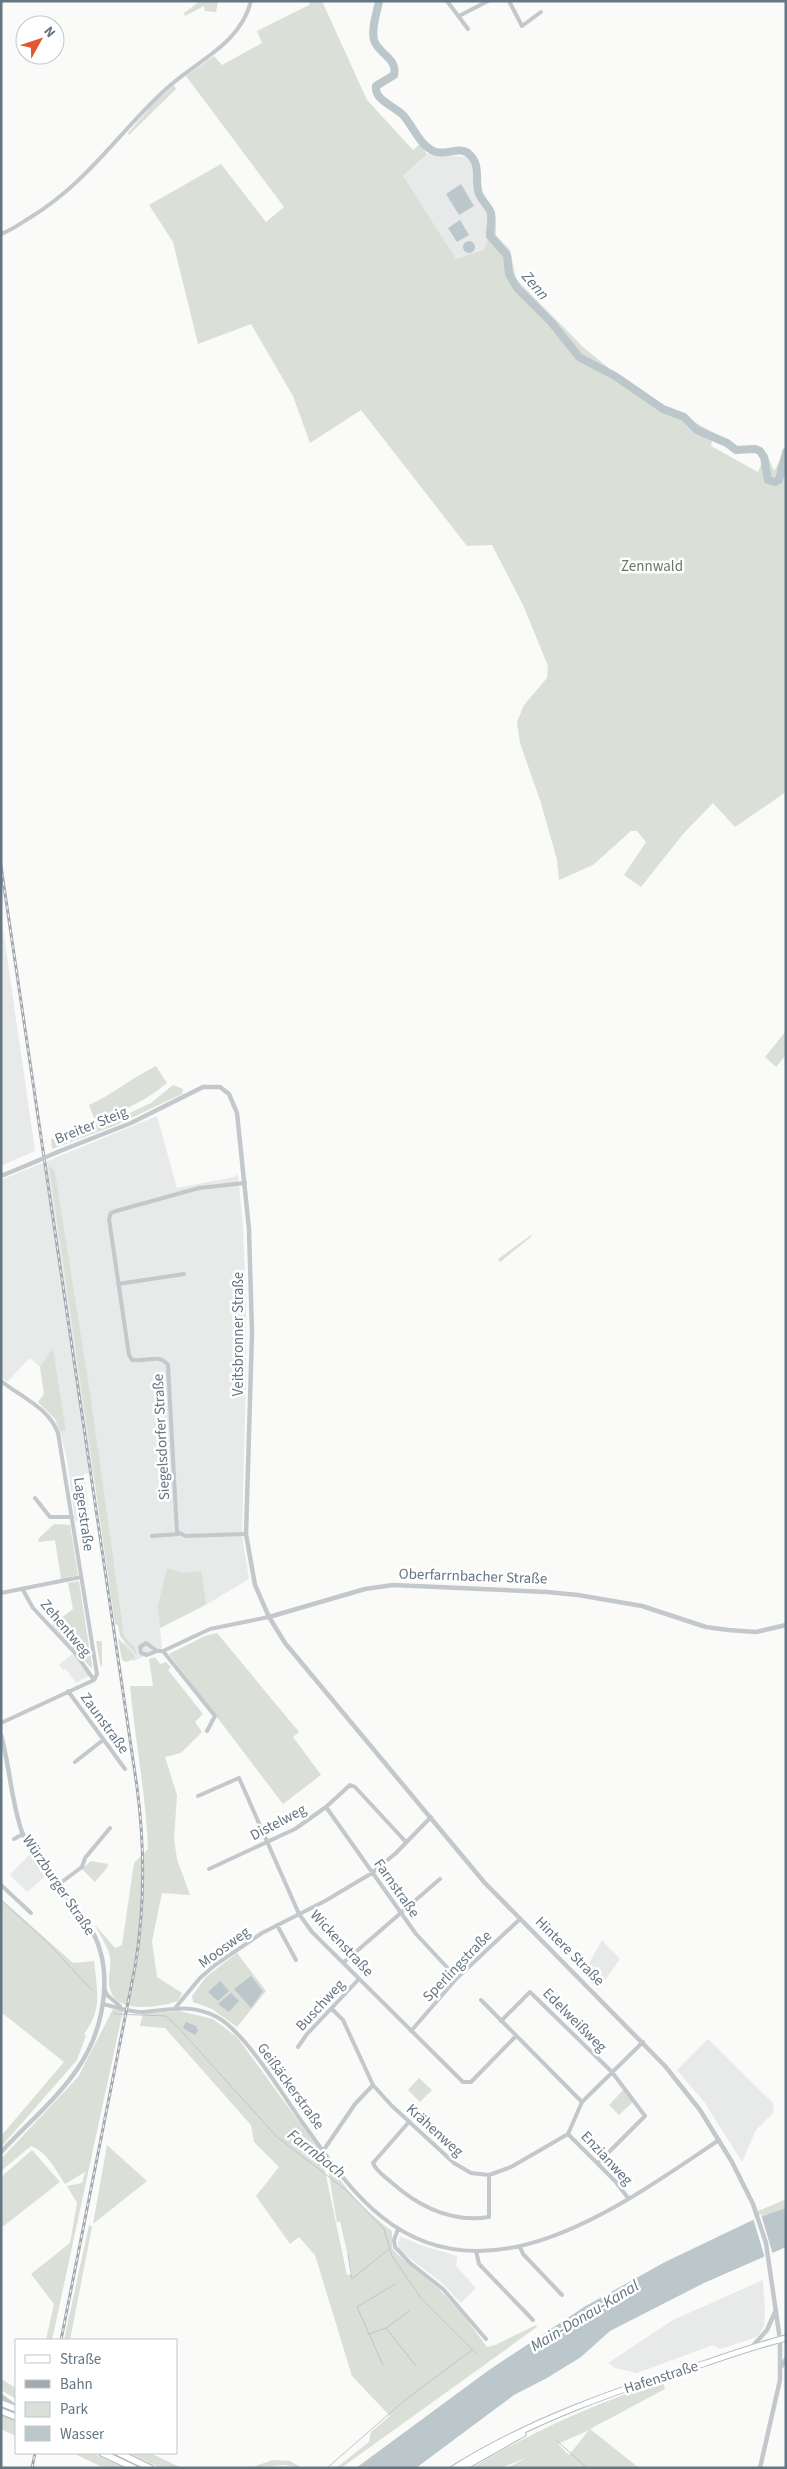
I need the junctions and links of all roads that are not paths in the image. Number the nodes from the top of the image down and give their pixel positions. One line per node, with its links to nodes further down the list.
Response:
1 (251, 1): 8 (street)
2 (447, 1): 6 (street)
3 (488, 1): 6 (street)
4 (509, 1): 5 (street)
5 (542, 12)
6 (459, 16): 7 (street)
7 (468, 29)
8 (1, 234)
9 (188, 1094): 10 (street, Breiter Steig, bridge); 11 (street, Veitsbronner Straße)
10 (1, 1176)
11 (245, 1183): 13 (street, Siegelsdorfer Straße); 18 (street, Veitsbronner Straße)
12 (184, 1274): 13 (street)
13 (118, 1284): 17 (street, Siegelsdorfer Straße)
14 (1, 1381): 16 (street, Lagerstraße)
15 (35, 1498): 16 (street)
16 (72, 1517): 20 (street, Lagerstraße)
17 (179, 1534): 18 (street); 19 (street)
18 (246, 1534): 23 (street, Veitsbronner Straße)
19 (152, 1536)
20 (81, 1577): 21 (street); 27 (street, Lagerstraße)
21 (22, 1590): 22 (street); 27 (street, Zehentweg)
22 (1, 1593)
23 (269, 1617): 24 (street, Oberfarrnbacher Straße); 26 (street, Oberfarrnbacher Straße); 37 (street, Hintere Straße)
24 (786, 1625)
25 (157, 1650): 26 (street)
26 (163, 1651): 30 (street)
27 (95, 1678): 28 (street)
28 (68, 1691): 29 (street); 32 (street, Zaunstraße)
29 (1, 1722)
30 (207, 1731)
31 (1, 1735): 39 (street, Würzburger Straße)
32 (103, 1740): 33 (street); 34 (street, Zaunstraße)
33 (75, 1762)
34 (125, 1769)
35 (198, 1796): 41 (street, Wickenstraße)
36 (326, 1807): 41 (street, Distelweg); 42 (street, Distelweg); 44 (street, Farnstraße)
37 (431, 1817): 42 (street, Moosweg); 51 (street, Hintere Straße)
38 (110, 1828): 46 (street)
39 (23, 1834): 40 (street); 46 (street, Würzburger Straße)
40 (14, 1840)
41 (268, 1842): 43 (street, Distelweg); 50 (street, Wickenstraße)
42 (406, 1842): 44 (street, Moosweg)
43 (209, 1869)
44 (372, 1873): 48 (street, Farnstraße); 50 (street, Moosweg)
45 (440, 1879): 48 (street)
46 (59, 1884): 57 (street, Würzburger Straße)
47 (1, 1885): 49 (street)
48 (400, 1912): 54 (street); 55 (street, Farnstraße)
49 (32, 1913)
50 (299, 1914): 52 (street, Moosweg); 54 (street, Wickenstraße)
51 (520, 1919): 55 (street, Sperlingstraße); 68 (street, Hintere Straße)
52 (277, 1925): 53 (street); 58 (street, Moosweg)
53 (296, 1960)
54 (342, 1963): 56 (street, Wickenstraße)
55 (457, 1978): 66 (street, Sperlingstraße)
56 (359, 1979): 64 (street, Buschweg); 66 (street, Wickenstraße)
57 (104, 1988): 60 (street, Würzburger Straße); 63 (street)
58 (189, 1993): 61 (street, Moosweg); 62 (street)
59 (481, 2000): 65 (street)
60 (104, 2004): 63 (street, Geißäckerstraße); 77 (street, Würzburger Straße)
61 (176, 2007): 62 (street, Geißäckerstraße); 63 (street, Geißäckerstraße)
62 (187, 2007): 76 (street, Geißäckerstraße)
63 (122, 2008)
64 (332, 2009): 69 (street, Buschweg); 71 (street, Krähenweg)
65 (500, 2021): 67 (street); 70 (street, Edelweißweg)
66 (411, 2030): 67 (street, Wickenstraße)
67 (516, 2036): 72 (street)
68 (643, 2042): 70 (street); 75 (street, Hintere Straße)
69 (298, 2047)
70 (612, 2072): 72 (street); 78 (street)
71 (374, 2085): 73 (street, Krähenweg); 76 (street)
72 (582, 2102): 74 (street)
73 (408, 2123): 79 (street, Krähenweg); 79 (street)
74 (568, 2134): 78 (street, Enzianweg); 79 (street)
75 (719, 2140): 80 (street, Geißäckerstraße); 85 (street, Hintere Straße)
76 (323, 2150): 81 (street, Geißäckerstraße)
77 (1, 2152)
78 (598, 2163): 80 (street, Enzianweg)
79 (489, 2175)
80 (628, 2198): 82 (street, Geißäckerstraße)
81 (398, 2229): 83 (street, Geißäckerstraße); 87 (street)
82 (520, 2246): 83 (street, Geißäckerstraße); 84 (street)
83 (476, 2251): 86 (street)
84 (562, 2295)
85 (777, 2309): 88 (street, Hintere Straße); 89 (street)
86 (533, 2320)
87 (486, 2339)
88 (783, 2339): 89 (main road, Hafenstraße); 91 (street, Hintere Straße)
89 (750, 2349): 98 (main road, Hafenstraße)
90 (786, 2359): 91 (street)
91 (780, 2368): 105 (street, Hintere Straße)
92 (1, 2396): 94 (street)
93 (1, 2404): 95 (main road)
94 (15, 2407)
95 (15, 2408)
96 (1, 2411): 97 (main road)
97 (15, 2417)
98 (539, 2424): 103 (main road, Hafenstraße); 104 (main road, Hafenstraße)
99 (104, 2454): 101 (main road)
100 (121, 2454): 102 (main road)
101 (134, 2468)
102 (150, 2468)
103 (454, 2468)
104 (463, 2468)
105 (760, 2468)

